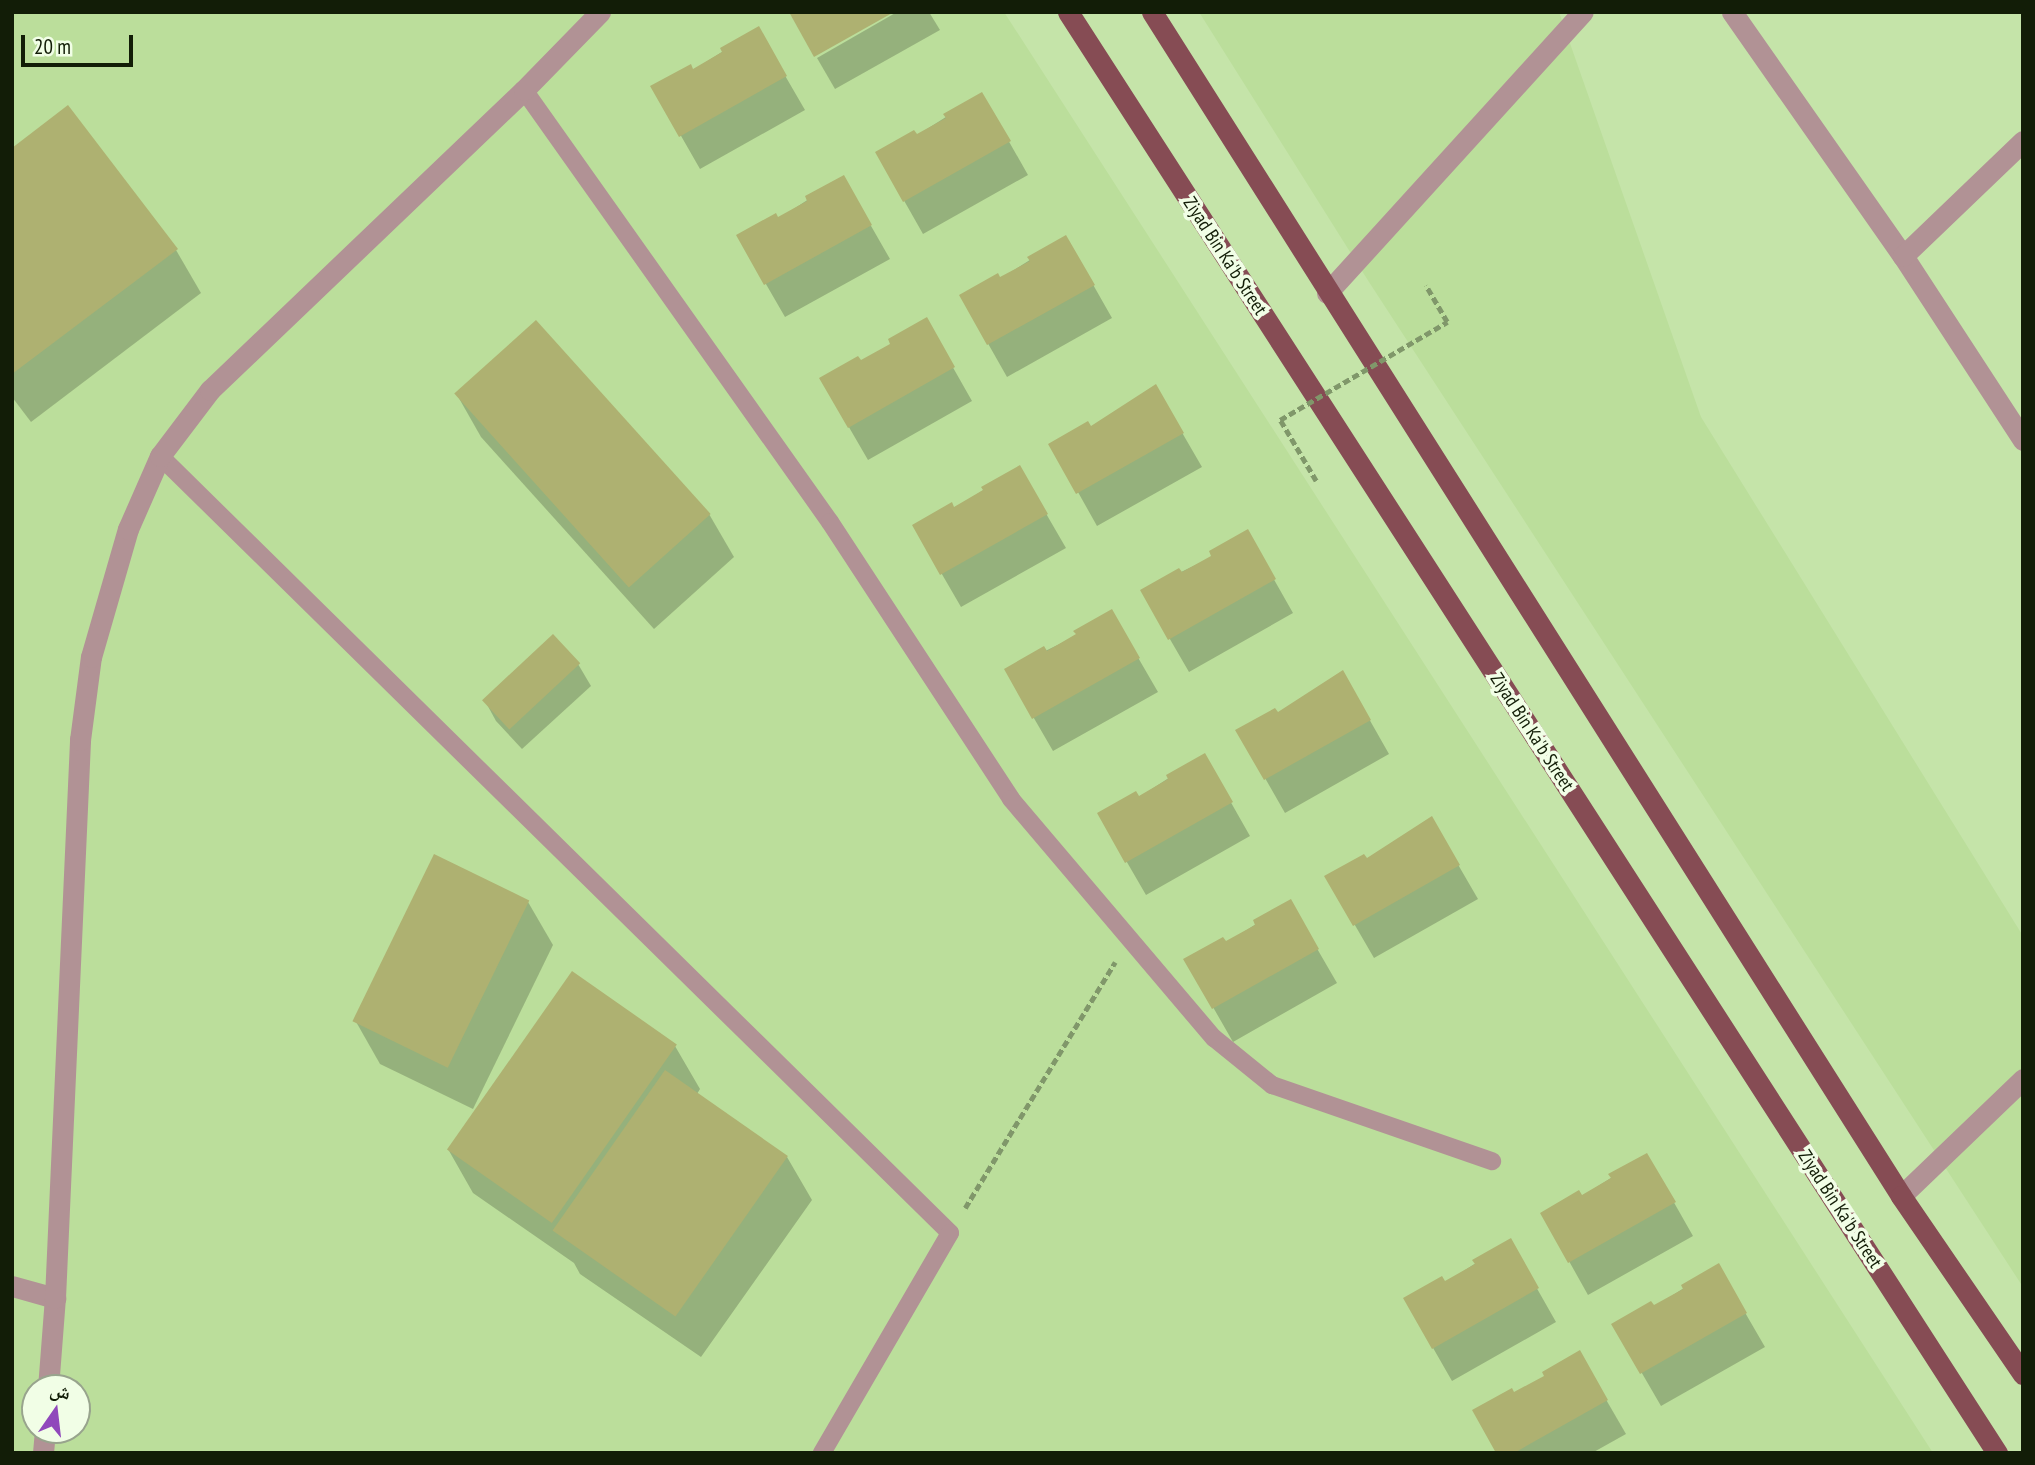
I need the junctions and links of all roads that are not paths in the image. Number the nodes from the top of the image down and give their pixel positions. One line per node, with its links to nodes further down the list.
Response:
1 (600, 12): 6 (street)
2 (1068, 12): 20 (highway, Ziyad Bin Ka'b Street)
3 (1152, 12): 9 (highway)
4 (1583, 12): 9 (street)
5 (1732, 12): 8 (street)
6 (524, 90): 11 (street); 13 (lane)
7 (2023, 141): 8 (street)
8 (1903, 256): 10 (street)
9 (1327, 293): 14 (highway)
10 (2023, 440)
11 (160, 456): 16 (street); 19 (lane)
12 (2023, 1079): 14 (street)
13 (1492, 1161)
14 (1901, 1196): 18 (highway)
15 (12, 1286): 16 (street)
16 (55, 1298): 17 (street)
17 (49, 1374)
18 (2023, 1374)
19 (822, 1453)
20 (1997, 1453)

